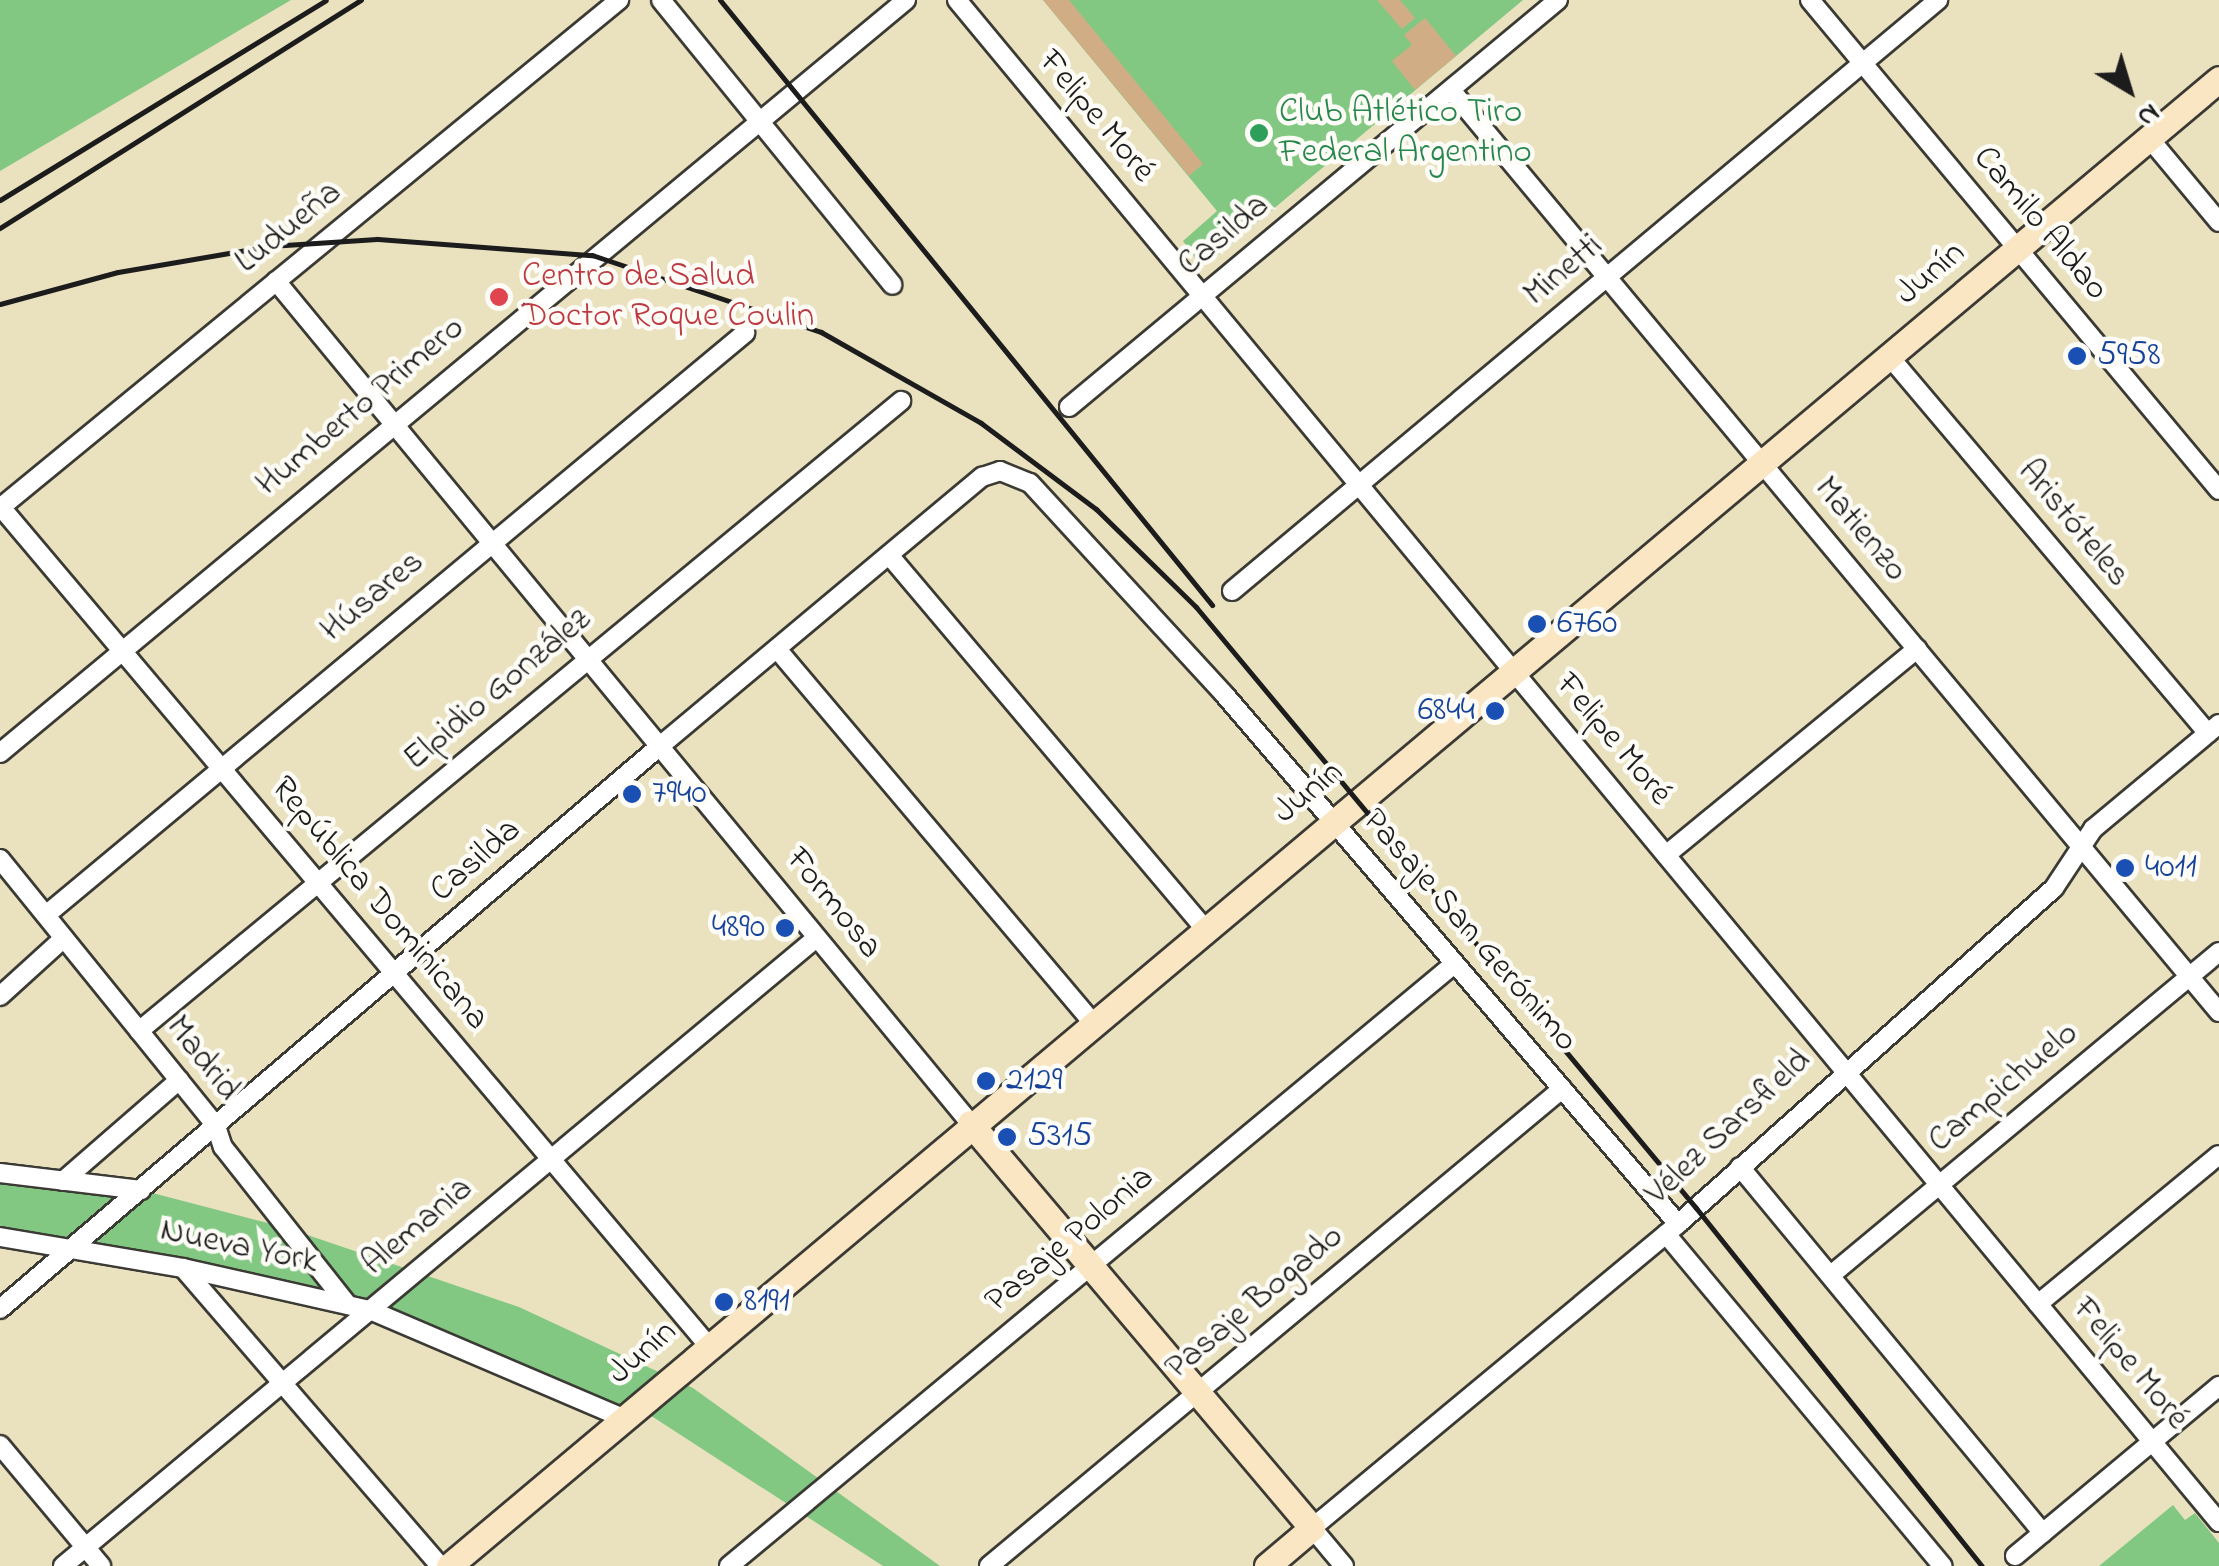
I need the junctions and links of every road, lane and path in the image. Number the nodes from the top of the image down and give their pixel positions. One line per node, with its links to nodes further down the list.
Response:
1 (619, 0): 16 (street, Ludueña)
2 (662, 0): 11 (street)
3 (906, 0): 11 (street, Humberto Primero)
4 (957, 0): 18 (street, Felipe Moré)
5 (1558, 0): 10 (street, Casilda)
6 (1810, 0): 8 (street, Camilo Aldao)
7 (1938, 0): 8 (street, Minetti)
8 (1863, 63): 14 (street, Camilo Aldao); 15 (street, Minetti)
9 (2219, 80): 12 (main road, Junín)
10 (1451, 90): 15 (street, Matienzo); 18 (street, Casilda)
11 (759, 120): 17 (street); 23 (street, Humberto Primero)
12 (2149, 138): 13 (street); 14 (main road, Junín)
13 (2219, 222)
14 (2017, 248): 20 (main road, Junín); 27 (street, Camilo Aldao)
15 (1607, 277): 24 (street, Matienzo); 26 (street, Minetti)
16 (276, 281): 23 (street, Formosa); 28 (street, Ludueña)
17 (894, 286)
18 (1202, 296): 22 (street, Casilda); 26 (street, Felipe Moré)
19 (746, 333): 29 (street, Húsares)
20 (1888, 356): 24 (main road, Junín); 37 (street, Aristóteles)
21 (901, 401): 35 (street, Elpidio González)
22 (1069, 407)
23 (392, 424): 29 (street, Formosa); 34 (street, Humberto Primero)
24 (1760, 460): 33 (street, Matienzo); 36 (main road, Junín)
25 (1000, 471): 30 (street, Casilda); 41 (street, Pasaje San Gerónimo)
26 (1359, 485): 31 (street, Minetti); 36 (street, Felipe Moré)
27 (2219, 490)
28 (0, 507): 34 (street, República Dominicana)
29 (490, 541): 35 (street, Formosa); 40 (street, Húsares)
30 (889, 555): 32 (street, Casilda); 47 (street)
31 (1232, 591)
32 (777, 649): 38 (street, Casilda); 56 (street)
33 (1917, 649): 42 (street, Matienzo); 43 (street)
34 (122, 650): 39 (street, Humberto Primero); 40 (street, República Dominicana)
35 (585, 659): 38 (street, Formosa); 45 (street, Elpidio González)
36 (1512, 670): 41 (main road, Junín); 43 (street, Felipe Moré)
37 (2213, 729): 42 (street, Vélez Sarsfield)
38 (660, 746): 49 (street, Formosa); 52 (street, Casilda)
39 (0, 753)
40 (220, 767): 45 (street, República Dominicana); 46 (street, Húsares)
41 (1330, 820): 47 (main road, Junín); 51 (street, Pasaje San Gerónimo)
42 (2081, 847): 53 (street, Matienzo); 58 (street, Vélez Sarsfield)
43 (1666, 855): 58 (street, Felipe Moré)
44 (0, 859): 46 (street, Madrid)
45 (317, 882): 52 (street, República Dominicana); 57 (street, Elpidio González)
46 (46, 915): 48 (street, Madrid)
47 (1202, 927): 56 (main road, Junín)
48 (64, 938): 54 (street); 57 (street, Madrid)
49 (815, 939): 61 (street, Formosa); 64 (street, Alemania)
50 (2219, 952): 53 (street, Campichuelo)
51 (1454, 964): 60 (street, Pasaje San Gerónimo); 73 (street, Pasaje Polonia)
52 (395, 974): 62 (street, Casilda); 64 (street, República Dominicana)
53 (2190, 976): 55 (street, Matienzo); 68 (street, Campichuelo)
54 (0, 996)
55 (2219, 1012)
56 (1091, 1022): 61 (main road, Junín)
57 (139, 1031): 59 (street, Madrid)
58 (1843, 1070): 65 (street, Vélez Sarsfield); 68 (street, Felipe Moré)
59 (179, 1080): 62 (street, Madrid); 67 (street)
60 (1562, 1089): 70 (street, Pasaje San Gerónimo); 83 (street, Pasaje Bogado)
61 (970, 1123): 73 (main road, Formosa); 80 (main road, Junín)
62 (216, 1126): 69 (street, Casilda); 76 (street, Madrid)
63 (2219, 1155): 77 (street)
64 (551, 1159): 79 (street, Alemania); 80 (street, República Dominicana)
65 (1740, 1167): 70 (street, Vélez Sarsfield); 75 (street)
66 (0, 1173): 67 (street)
67 (63, 1181): 69 (street)
68 (1939, 1185): 75 (street, Campichuelo); 77 (street, Felipe Moré)
69 (141, 1190): 72 (street, Casilda)
70 (1672, 1229): 88 (street, Vélez Sarsfield); 100 (street, Pasaje San Gerónimo)
71 (0, 1237): 72 (street, Nueva York)
72 (74, 1247): 74 (street, Nueva York); 78 (street, Casilda)
73 (1090, 1266): 83 (main road, Formosa); 96 (street, Pasaje Polonia)
74 (183, 1268): 76 (street, Nueva York); 81 (street)
75 (1831, 1275): 89 (street)
76 (346, 1303): 79 (street, Nueva York)
77 (2038, 1304): 85 (street, Felipe Moré)
78 (0, 1309)
79 (370, 1310): 81 (street, Alemania); 84 (street, Nueva York)
80 (708, 1344): 84 (main road, Junín)
81 (282, 1383): 90 (street, Alemania); 94 (street)
82 (2219, 1386): 85 (street)
83 (1198, 1393): 88 (main road, Formosa); 97 (street, Pasaje Bogado)
84 (622, 1418): 95 (main road, Junín)
85 (2152, 1442): 87 (street, Felipe Moré); 89 (street)
86 (0, 1445): 90 (street)
87 (2219, 1522)
88 (1312, 1528): 98 (main road, Vélez Sarsfield); 99 (street, Formosa)
89 (2043, 1533): 91 (street)
90 (85, 1547): 92 (street, Alemania); 93 (street)
91 (2015, 1556)
92 (63, 1566)
93 (101, 1566)
94 (440, 1566)
95 (449, 1566)
96 (729, 1566)
97 (989, 1566)
98 (1267, 1566)
99 (1344, 1566)
100 (1943, 1566)

